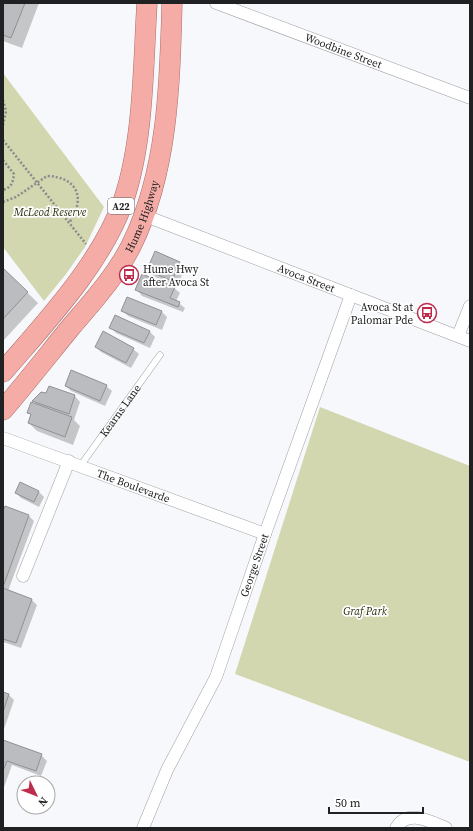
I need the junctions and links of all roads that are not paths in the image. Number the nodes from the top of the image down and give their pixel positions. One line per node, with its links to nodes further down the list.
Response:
1 (147, 3): 11 (highway, Hume Highway / A22)
2 (172, 3): 5 (highway, Hume Highway / A22)
3 (216, 3): 4 (street, Woodbine Street)
4 (470, 98)
5 (143, 215): 6 (street, Avoca Street); 12 (highway, Hume Highway / A22)
6 (351, 295): 8 (street, Avoca Street); 16 (street, George Street)
7 (470, 306): 8 (street)
8 (458, 336): 9 (street, Avoca Street)
9 (470, 341)
10 (160, 355): 15 (lane, Kearns Lane)
11 (3, 372)
12 (3, 410)
13 (3, 438): 14 (street, The Boulevarde)
14 (69, 462): 15 (street, The Boulevarde); 17 (street)
15 (81, 465): 16 (street, The Boulevarde)
16 (265, 534): 18 (street, George Street)
17 (23, 576)
18 (144, 828)
19 (396, 828): 20 (street)
20 (446, 828)

